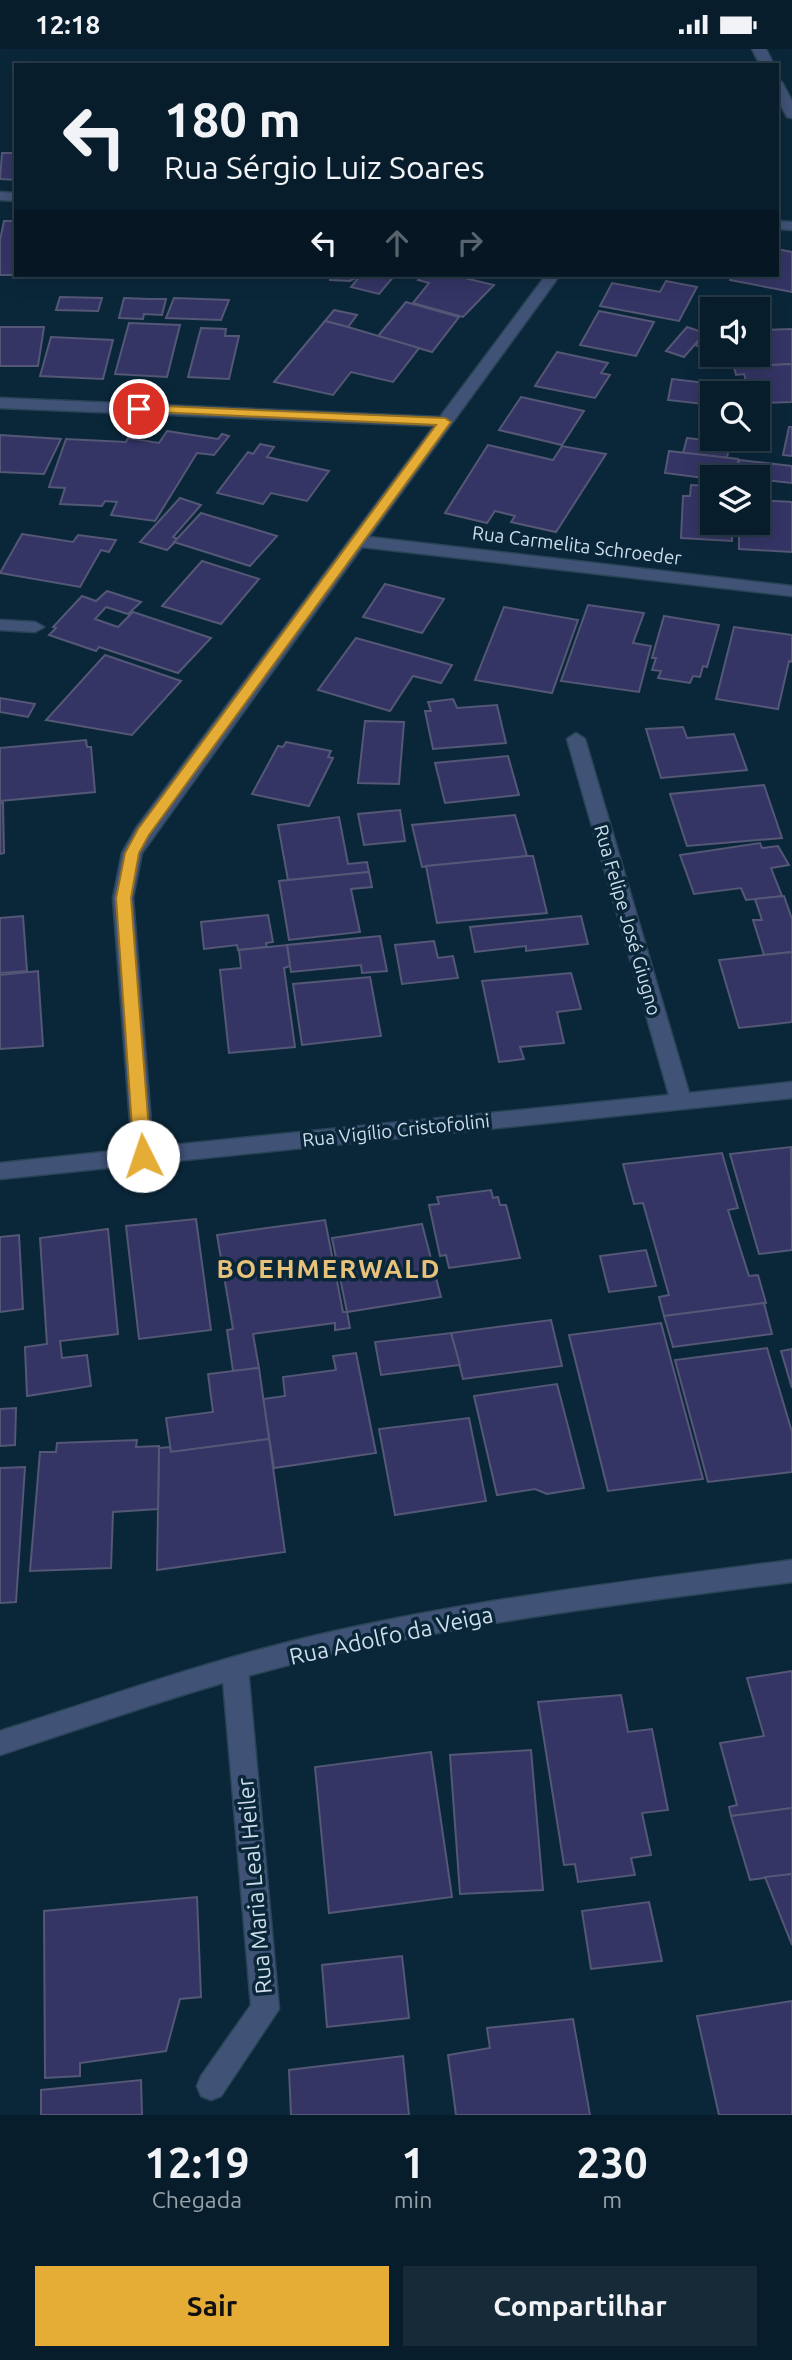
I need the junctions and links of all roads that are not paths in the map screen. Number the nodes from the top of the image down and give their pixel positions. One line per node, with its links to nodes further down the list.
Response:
1 (779, 89): 2 (street)
2 (792, 114)
3 (552, 277): 5 (street)
4 (0, 403): 5 (street)
5 (445, 422): 6 (street)
6 (358, 541): 7 (street, Rua Carmelita Schroeder); 13 (street)
7 (792, 591)
8 (0, 625): 9 (street)
9 (35, 627)
10 (576, 739): 12 (street, Rua Felipe José Giugno)
11 (792, 1090): 12 (street, Rua Vigílio Cristofolini)
12 (681, 1101): 13 (street, Rua Vigílio Cristofolini)
13 (143, 1156): 14 (street, Rua Vigílio Cristofolini)
14 (0, 1171)
15 (792, 1571): 16 (street, Rua Adolfo da Veiga)
16 (235, 1669): 17 (street, Rua Adolfo da Veiga); 18 (street, Rua Maria Leal Heiler)
17 (0, 1743)
18 (211, 2086)

